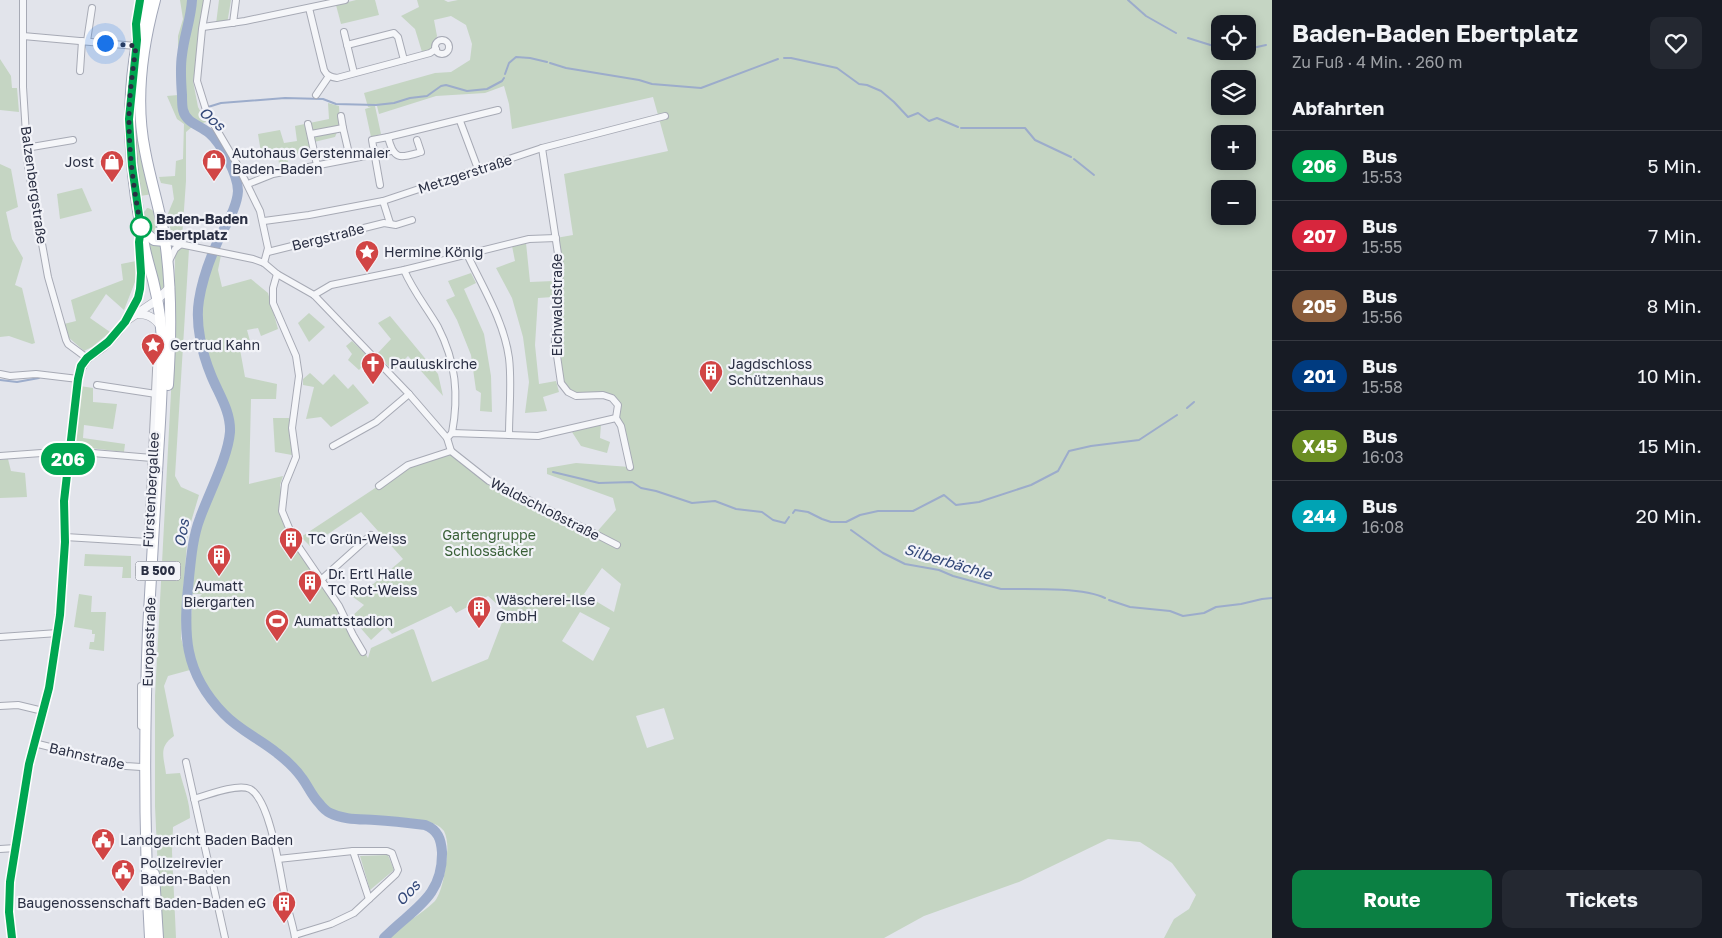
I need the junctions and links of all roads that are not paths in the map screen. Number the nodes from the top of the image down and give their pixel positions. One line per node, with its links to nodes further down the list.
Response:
1 (23, 0): 13 (street, Balzenbergstraße)
2 (140, 0): 15 (main road)
3 (147, 0): 15 (main road, B 500)
4 (155, 0): 44 (main road, B 500)
5 (207, 0): 11 (street)
6 (236, 0): 10 (street)
7 (345, 0): 9 (street)
8 (92, 8): 14 (street)
9 (308, 8): 10 (street); 21 (street)
10 (233, 23): 11 (street)
11 (203, 27): 40 (street)
12 (344, 32): 16 (street)
13 (23, 36): 14 (street); 33 (street, Balzenbergstraße)
14 (85, 41): 15 (street); 19 (street)
15 (136, 43): 43 (main road, B 500)
16 (347, 46): 18 (street); 20 (street)
17 (436, 49): 18 (street)
18 (404, 60): 20 (street)
19 (80, 70)
20 (354, 74): 21 (street)
21 (329, 76): 22 (street)
22 (316, 96)
23 (498, 110): 26 (street)
24 (341, 116): 28 (street)
25 (665, 116): 34 (street, Metzgerstraße)
26 (460, 120): 30 (street); 39 (street)
27 (308, 124): 29 (street)
28 (343, 128): 29 (street); 37 (street)
29 (311, 134): 38 (street)
30 (388, 137): 35 (street); 36 (street)
31 (73, 140): 33 (street)
32 (418, 140): 35 (street)
33 (26, 148): 67 (street, Balzenbergstraße)
34 (542, 148): 39 (street, Metzgerstraße); 51 (street, Eichwaldstraße)
35 (391, 151): 36 (street)
36 (374, 153): 37 (street); 41 (street)
37 (350, 158): 38 (street)
38 (317, 165): 40 (street)
39 (478, 169): 42 (street, Metzgerstraße)
40 (248, 184): 46 (street)
41 (380, 185)
42 (383, 201): 46 (street, Metzgerstraße); 47 (street)
43 (138, 210): 44 (main road); 48 (main road, B 500)
44 (160, 212): 49 (main road, B 500)
45 (412, 220): 47 (street, Bergstraße)
46 (264, 221): 54 (street)
47 (390, 223): 54 (street, Bergstraße)
48 (141, 229): 50 (main road); 62 (main road, Europastraße / B 500); 64 (street)
49 (163, 229): 50 (main road); 52 (main road, B 500)
50 (149, 237): 52 (main road)
51 (556, 238): 55 (street); 73 (street, Eichwaldstraße)
52 (165, 241): 53 (street); 57 (main road, B 500)
53 (181, 244): 56 (street); 57 (street)
54 (268, 252): 56 (street)
55 (467, 254): 58 (street); 74 (street)
56 (264, 263): 59 (street)
57 (168, 264): 60 (main road, B 500)
58 (404, 270): 61 (street); 75 (street)
59 (277, 274): 61 (street); 87 (street)
60 (170, 286): 62 (street); 108 (main road, Europastraße / B 500)
61 (314, 295): 72 (street)
62 (157, 300): 63 (street); 65 (main road, Europastraße / B 500)
63 (136, 314): 64 (street); 65 (street)
64 (125, 322): 67 (street)
65 (161, 327): 66 (main road, Europastraße / B 500)
66 (162, 339): 71 (street, Fürstenbergallee); 103 (main road, Europastraße / B 500)
67 (87, 358): 69 (street)
68 (0, 374): 69 (street)
69 (78, 379): 78 (street)
70 (97, 384): 71 (street)
71 (156, 394): 80 (street, Fürstenbergallee)
72 (409, 394): 75 (street); 76 (street)
73 (616, 418): 74 (street); 81 (street, Eichwaldstraße)
74 (509, 435): 75 (street)
75 (450, 436): 77 (street)
76 (333, 446)
77 (451, 451): 82 (street); 86 (street, Waldschloßstraße)
78 (69, 452): 79 (street); 80 (street); 84 (street)
79 (0, 456)
80 (152, 458): 85 (street, Fürstenbergallee)
81 (630, 467)
82 (379, 486)
83 (371, 535): 87 (street)
84 (66, 536): 85 (street); 88 (street)
85 (148, 542): 95 (street, Fürstenbergallee)
86 (617, 545)
87 (322, 579): 90 (street)
88 (58, 633): 89 (street); 92 (street)
89 (0, 637)
90 (363, 652)
91 (0, 706): 92 (street)
92 (43, 711): 93 (street)
93 (34, 743): 95 (street, Bahnstraße); 98 (street)
94 (186, 762): 97 (street)
95 (141, 767): 96 (street, Fürstenbergallee)
96 (141, 792)
97 (194, 799): 101 (street); 109 (street)
98 (16, 848): 99 (street); 105 (street)
99 (0, 849)
100 (353, 851): 101 (street); 102 (street); 102 (street)
101 (278, 859): 104 (street)
102 (369, 899): 104 (street)
103 (148, 916): 106 (main road); 107 (main road, Europastraße / B 500)
104 (295, 937)
105 (12, 938)
106 (146, 938)
107 (150, 938)
108 (158, 938)
109 (225, 938)

